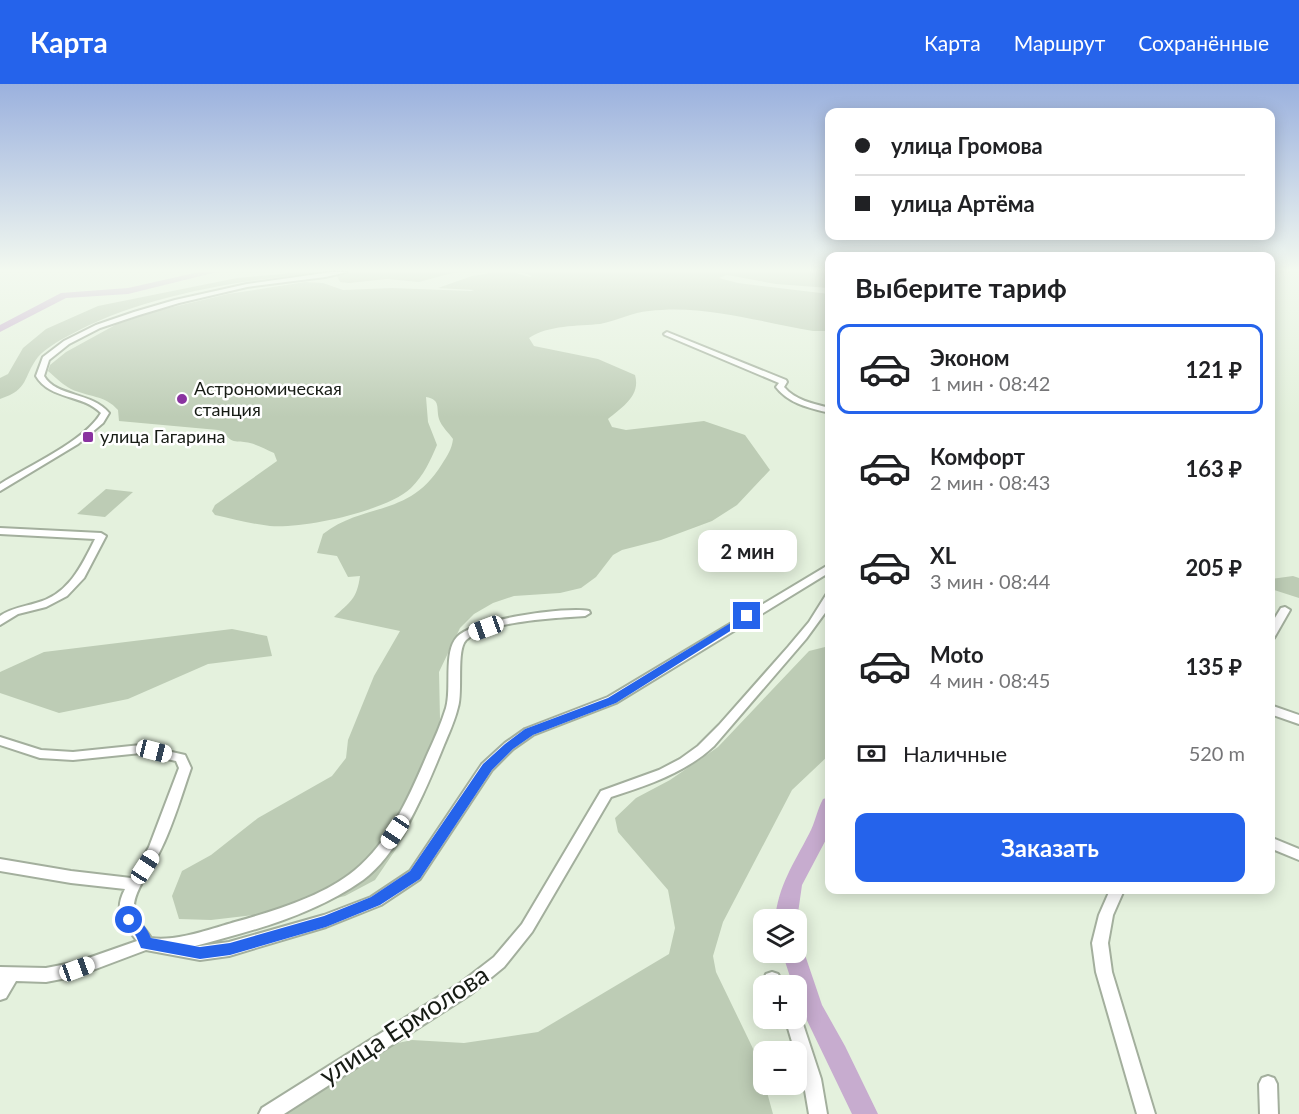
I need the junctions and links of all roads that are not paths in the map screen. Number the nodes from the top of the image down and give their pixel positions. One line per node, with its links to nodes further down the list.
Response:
1 (117, 320): 4 (street)
2 (667, 334): 3 (street)
3 (825, 410)
4 (0, 488)
5 (0, 531): 8 (street)
6 (825, 570): 21 (street)
7 (825, 606): 26 (street, улица Ермолова)
8 (6, 610): 11 (street)
9 (1285, 610): 12 (street)
10 (585, 612): 21 (street)
11 (0, 622)
12 (1275, 627)
13 (1275, 712): 14 (street)
14 (1299, 720)
15 (0, 741): 19 (street)
16 (1275, 844): 17 (street)
17 (1299, 855)
18 (0, 865): 19 (street)
19 (134, 884): 21 (street)
20 (1115, 894): 28 (street)
21 (154, 945): 22 (street)
22 (5, 974): 23 (street)
23 (0, 993)
24 (796, 1029): 27 (street)
25 (1268, 1084): 29 (street)
26 (268, 1114)
27 (818, 1114)
28 (1146, 1114)
29 (1269, 1114)

